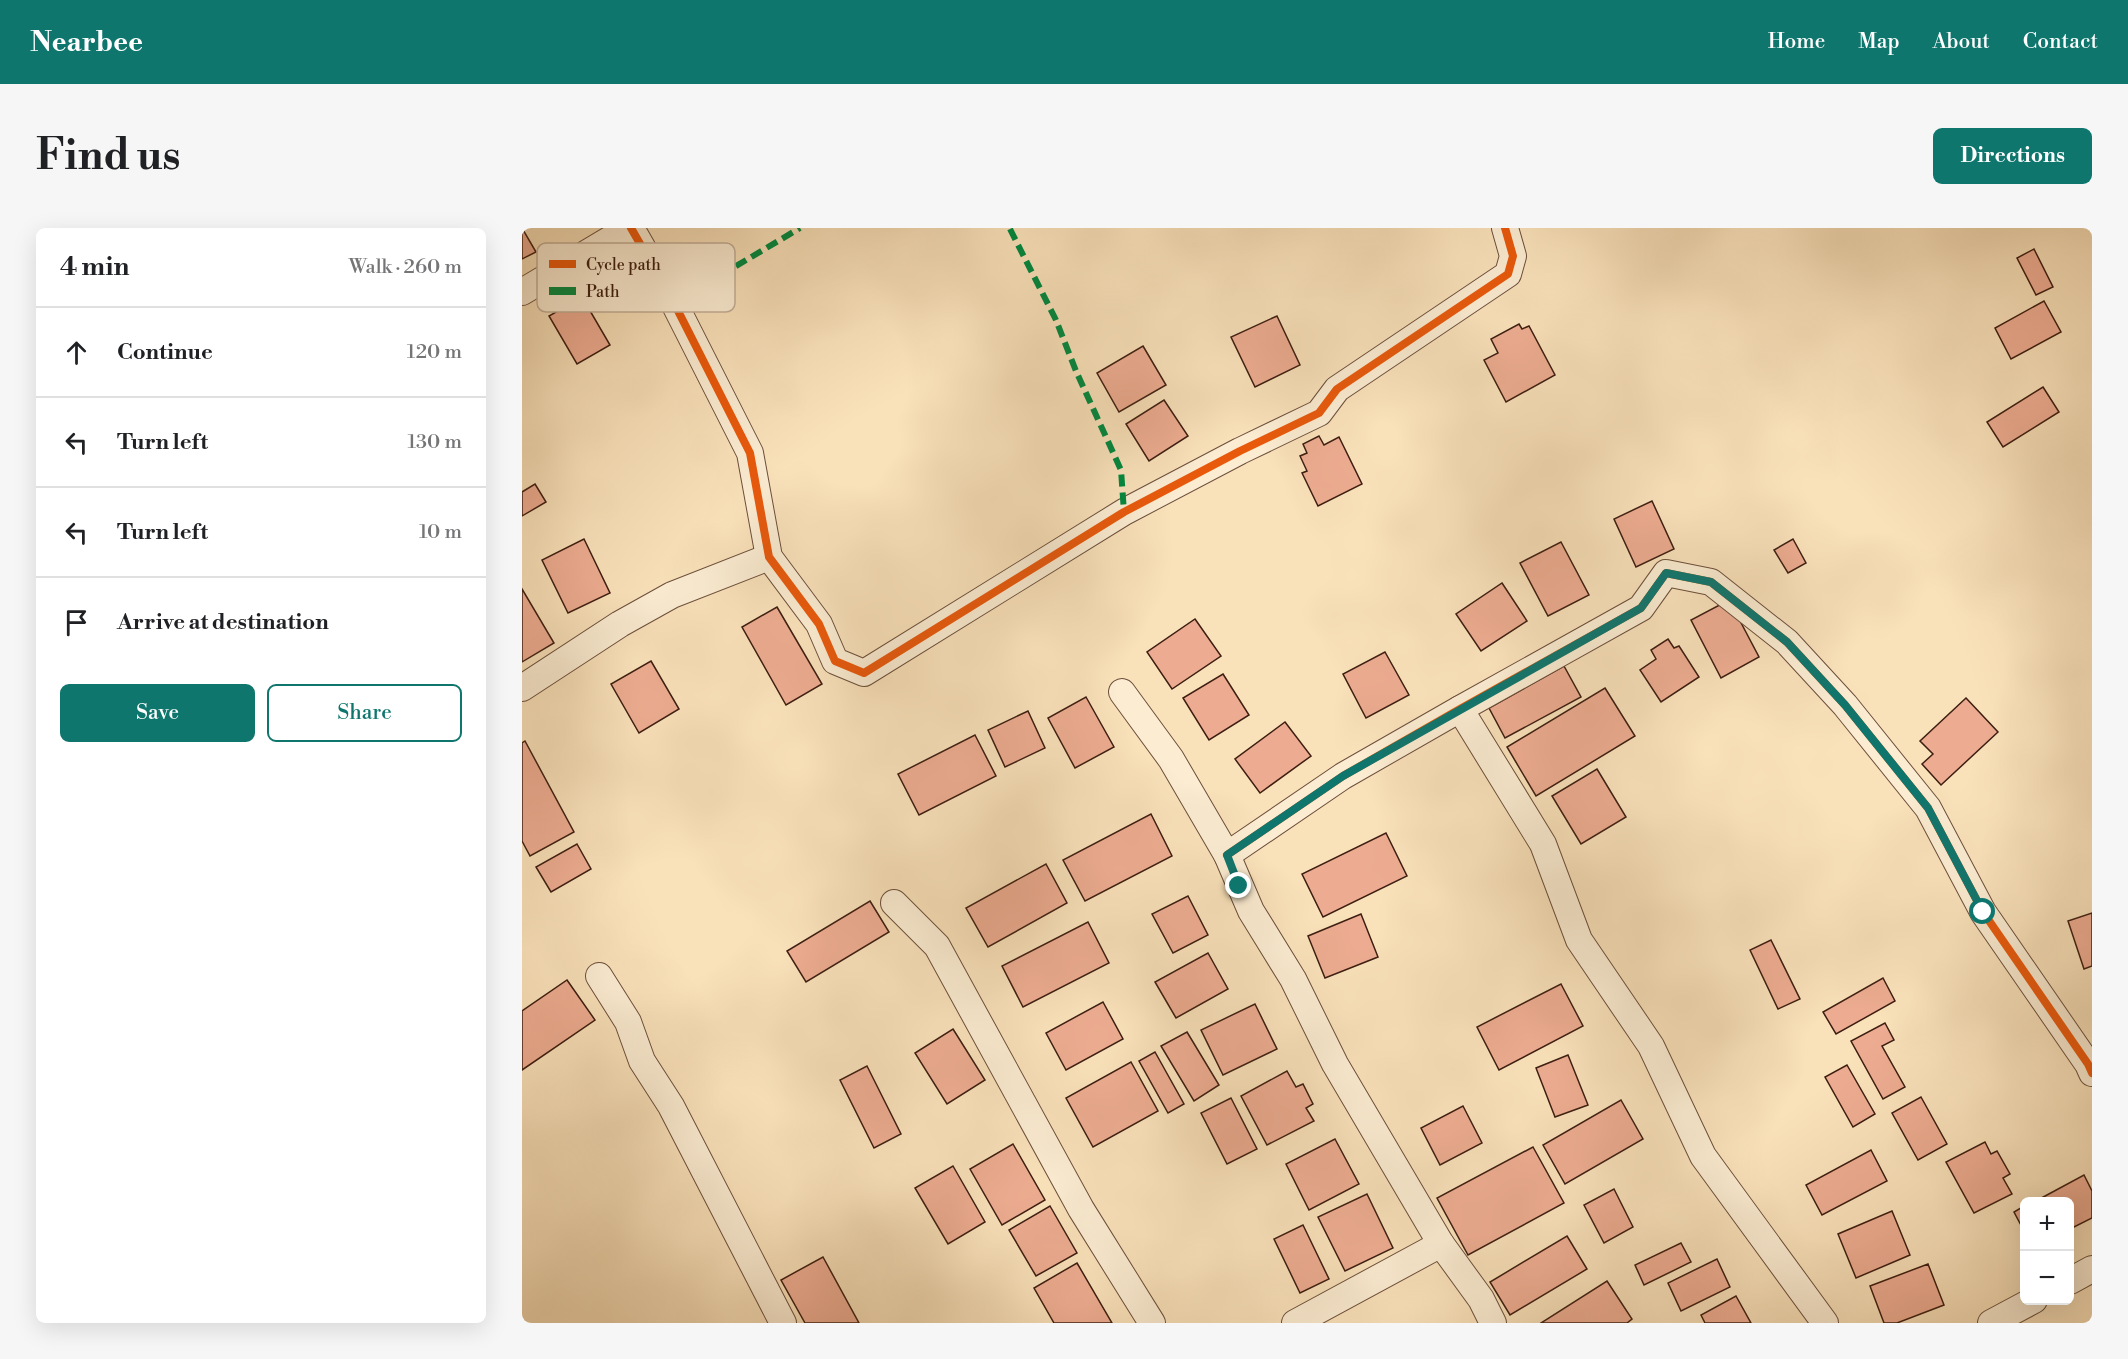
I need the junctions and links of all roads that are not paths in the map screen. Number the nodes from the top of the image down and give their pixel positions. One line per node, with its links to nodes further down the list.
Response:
1 (630, 228): 3 (street); 4 (street)
2 (1505, 228): 8 (street)
3 (605, 243)
4 (639, 243)
5 (537, 283): 6 (street)
6 (522, 292)
7 (679, 312): 8 (street)
8 (769, 557): 9 (street)
9 (522, 688)
10 (1122, 692): 12 (street)
11 (1460, 709): 12 (street); 15 (street); 24 (street)
12 (1227, 855): 16 (street)
13 (894, 903): 21 (street)
14 (599, 976): 20 (street)
15 (2092, 1074)
16 (1441, 1244): 22 (street); 23 (street)
17 (2092, 1269): 18 (street)
18 (2074, 1279)
19 (2025, 1305): 25 (street)
20 (783, 1323)
21 (1152, 1323)
22 (1295, 1323)
23 (1493, 1323)
24 (1825, 1323)
25 (1991, 1323)

